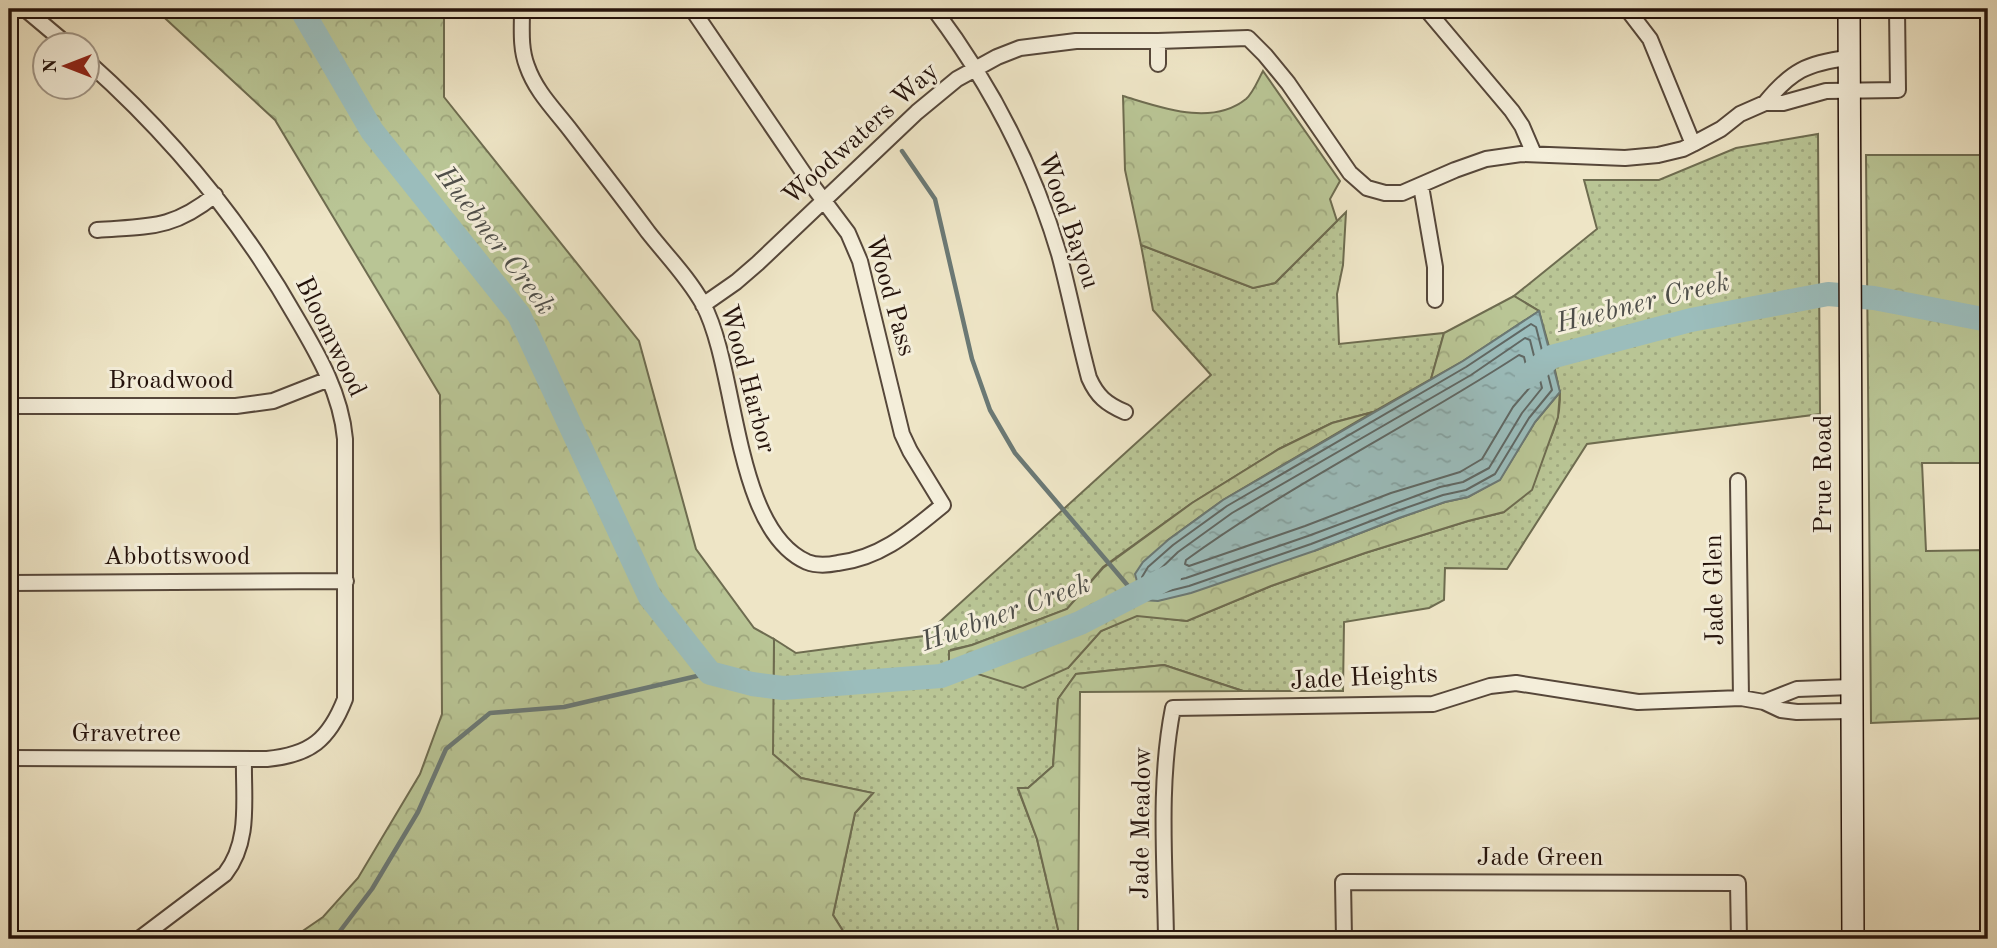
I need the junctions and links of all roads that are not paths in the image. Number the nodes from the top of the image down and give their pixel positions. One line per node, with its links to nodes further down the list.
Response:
1 (24, 9): 9 (street)
2 (522, 9): 26 (street, Wood Harbor)
3 (692, 9): 23 (street, Wood Pass)
4 (933, 9): 13 (street, Wood Bayou)
5 (1426, 9): 20 (street)
6 (1626, 9): 19 (street)
7 (1849, 9): 11 (main road, Prue Road)
8 (1897, 9): 16 (street, Woodwaters Way)
9 (52, 32)
10 (1158, 41): 12 (street); 13 (street, Woodwaters Way); 21 (street, Woodwaters Way)
11 (1848, 58): 14 (street, Woodwaters Way); 16 (main road, Prue Road)
12 (1158, 64)
13 (974, 68): 23 (street, Woodwaters Way); 29 (street, Wood Bayou)
14 (1799, 71): 17 (street); 18 (street, Woodwaters Way)
15 (102, 74): 22 (street, Bloomwood)
16 (1847, 90): 17 (street, Woodwaters Way); 34 (main road, Prue Road)
17 (1806, 95): 18 (street, Woodwaters Way)
18 (1765, 103): 19 (street, Woodwaters Way)
19 (1693, 144): 20 (street, Woodwaters Way)
20 (1534, 154): 21 (street, Woodwaters Way)
21 (1421, 186): 25 (street)
22 (215, 195): 24 (street); 27 (street, Bloomwood)
23 (825, 201): 26 (street, Woodwaters Way); 31 (street, Wood Pass)
24 (97, 230)
25 (1435, 300)
26 (704, 305): 31 (street, Wood Harbor)
27 (329, 379): 28 (street, Broadwood); 32 (street, Bloomwood)
28 (9, 406)
29 (1125, 412)
30 (1738, 481): 36 (street, Jade Glen)
31 (943, 505)
32 (346, 581): 33 (street, Abbottswood); 42 (street, Bloomwood)
33 (9, 583)
34 (1851, 687): 35 (street); 39 (main road, Prue Road)
35 (1807, 688): 37 (street); 40 (street)
36 (1741, 698): 37 (street, Jade Heights); 38 (street, Jade Heights)
37 (1764, 702): 40 (street, Jade Heights)
38 (1173, 708): 44 (street, Jade Meadow)
39 (1851, 711): 40 (street, Jade Heights); 47 (main road, Prue Road)
40 (1807, 712)
41 (9, 758): 42 (street, Gravetree)
42 (244, 759): 43 (street)
43 (139, 939)
44 (1166, 939)
45 (1344, 939): 46 (street, Jade Green)
46 (1739, 939)
47 (1853, 939)

